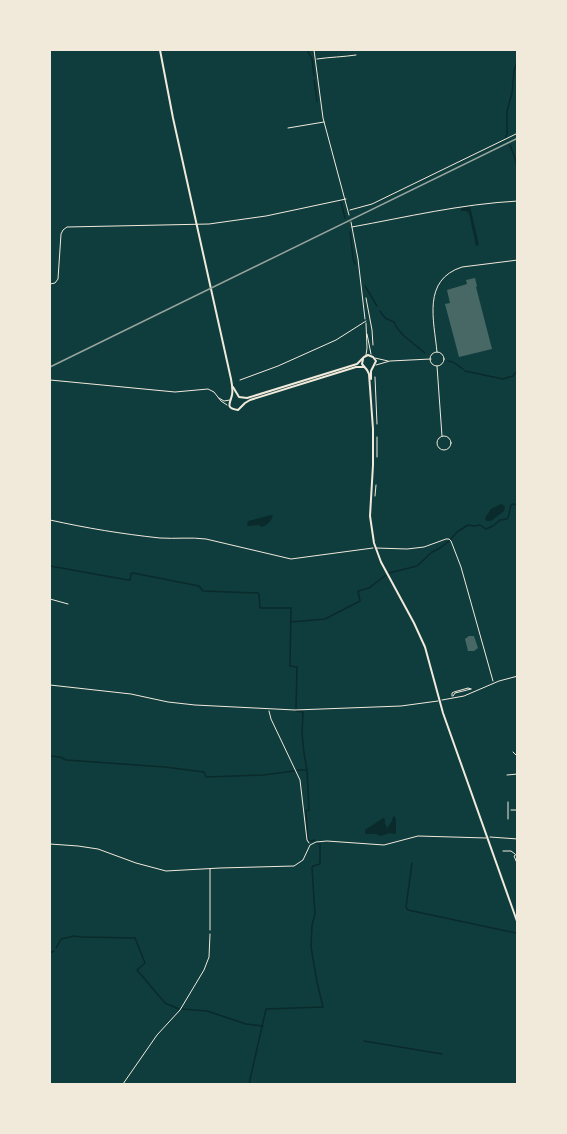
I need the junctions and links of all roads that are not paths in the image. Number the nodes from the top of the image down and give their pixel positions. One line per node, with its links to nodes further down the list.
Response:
1 (161, 50): 24 (main road)
2 (314, 50): 4 (street)
3 (356, 55): 4 (street)
4 (315, 59): 5 (street)
5 (324, 122): 6 (street); 7 (street)
6 (288, 128)
7 (346, 199): 9 (street); 13 (street)
8 (518, 201): 11 (street)
9 (350, 216)
10 (351, 222): 11 (street)
11 (352, 227): 14 (street)
12 (518, 260): 16 (street)
13 (50, 284)
14 (366, 321): 15 (street); 26 (street)
15 (366, 330): 17 (street); 18 (street)
16 (437, 352): 19 (street); 22 (street)
17 (373, 357): 18 (main road); 20 (street); 21 (main road)
18 (364, 358): 23 (main road); 29 (main road)
19 (430, 359): 20 (street); 22 (street)
20 (390, 361): 21 (street)
21 (374, 366): 23 (main road); 27 (main road)
22 (437, 366): 33 (street)
23 (365, 368): 27 (main road); 31 (main road)
24 (231, 379): 29 (main road); 30 (main road)
25 (50, 380): 28 (street)
26 (240, 380)
27 (370, 385): 35 (main road)
28 (218, 397): 30 (street); 32 (street)
29 (239, 397): 30 (main road); 31 (main road)
30 (231, 399): 32 (main road)
31 (243, 405): 32 (main road)
32 (231, 408)
33 (442, 436): 33 (street)
34 (50, 520): 35 (street)
35 (375, 548): 37 (street); 41 (main road)
36 (518, 676): 37 (street)
37 (494, 683): 39 (street)
38 (50, 685): 42 (street)
39 (473, 692): 40 (street); 40 (street)
40 (453, 698): 41 (street)
41 (440, 700): 42 (street); 51 (main road)
42 (269, 709): 54 (street)
43 (513, 752): 44 (street)
44 (518, 757)
45 (518, 774): 46 (street)
46 (507, 775)
47 (508, 802): 48 (street)
48 (509, 810): 49 (street); 50 (street)
49 (518, 810)
50 (508, 819)
51 (487, 837): 52 (street); 54 (street); 59 (main road)
52 (518, 839)
53 (50, 844): 58 (street)
54 (310, 845): 58 (street)
55 (503, 851): 56 (street)
56 (516, 853): 57 (street)
57 (517, 863)
58 (210, 869): 60 (street)
59 (518, 924)
60 (210, 930)

